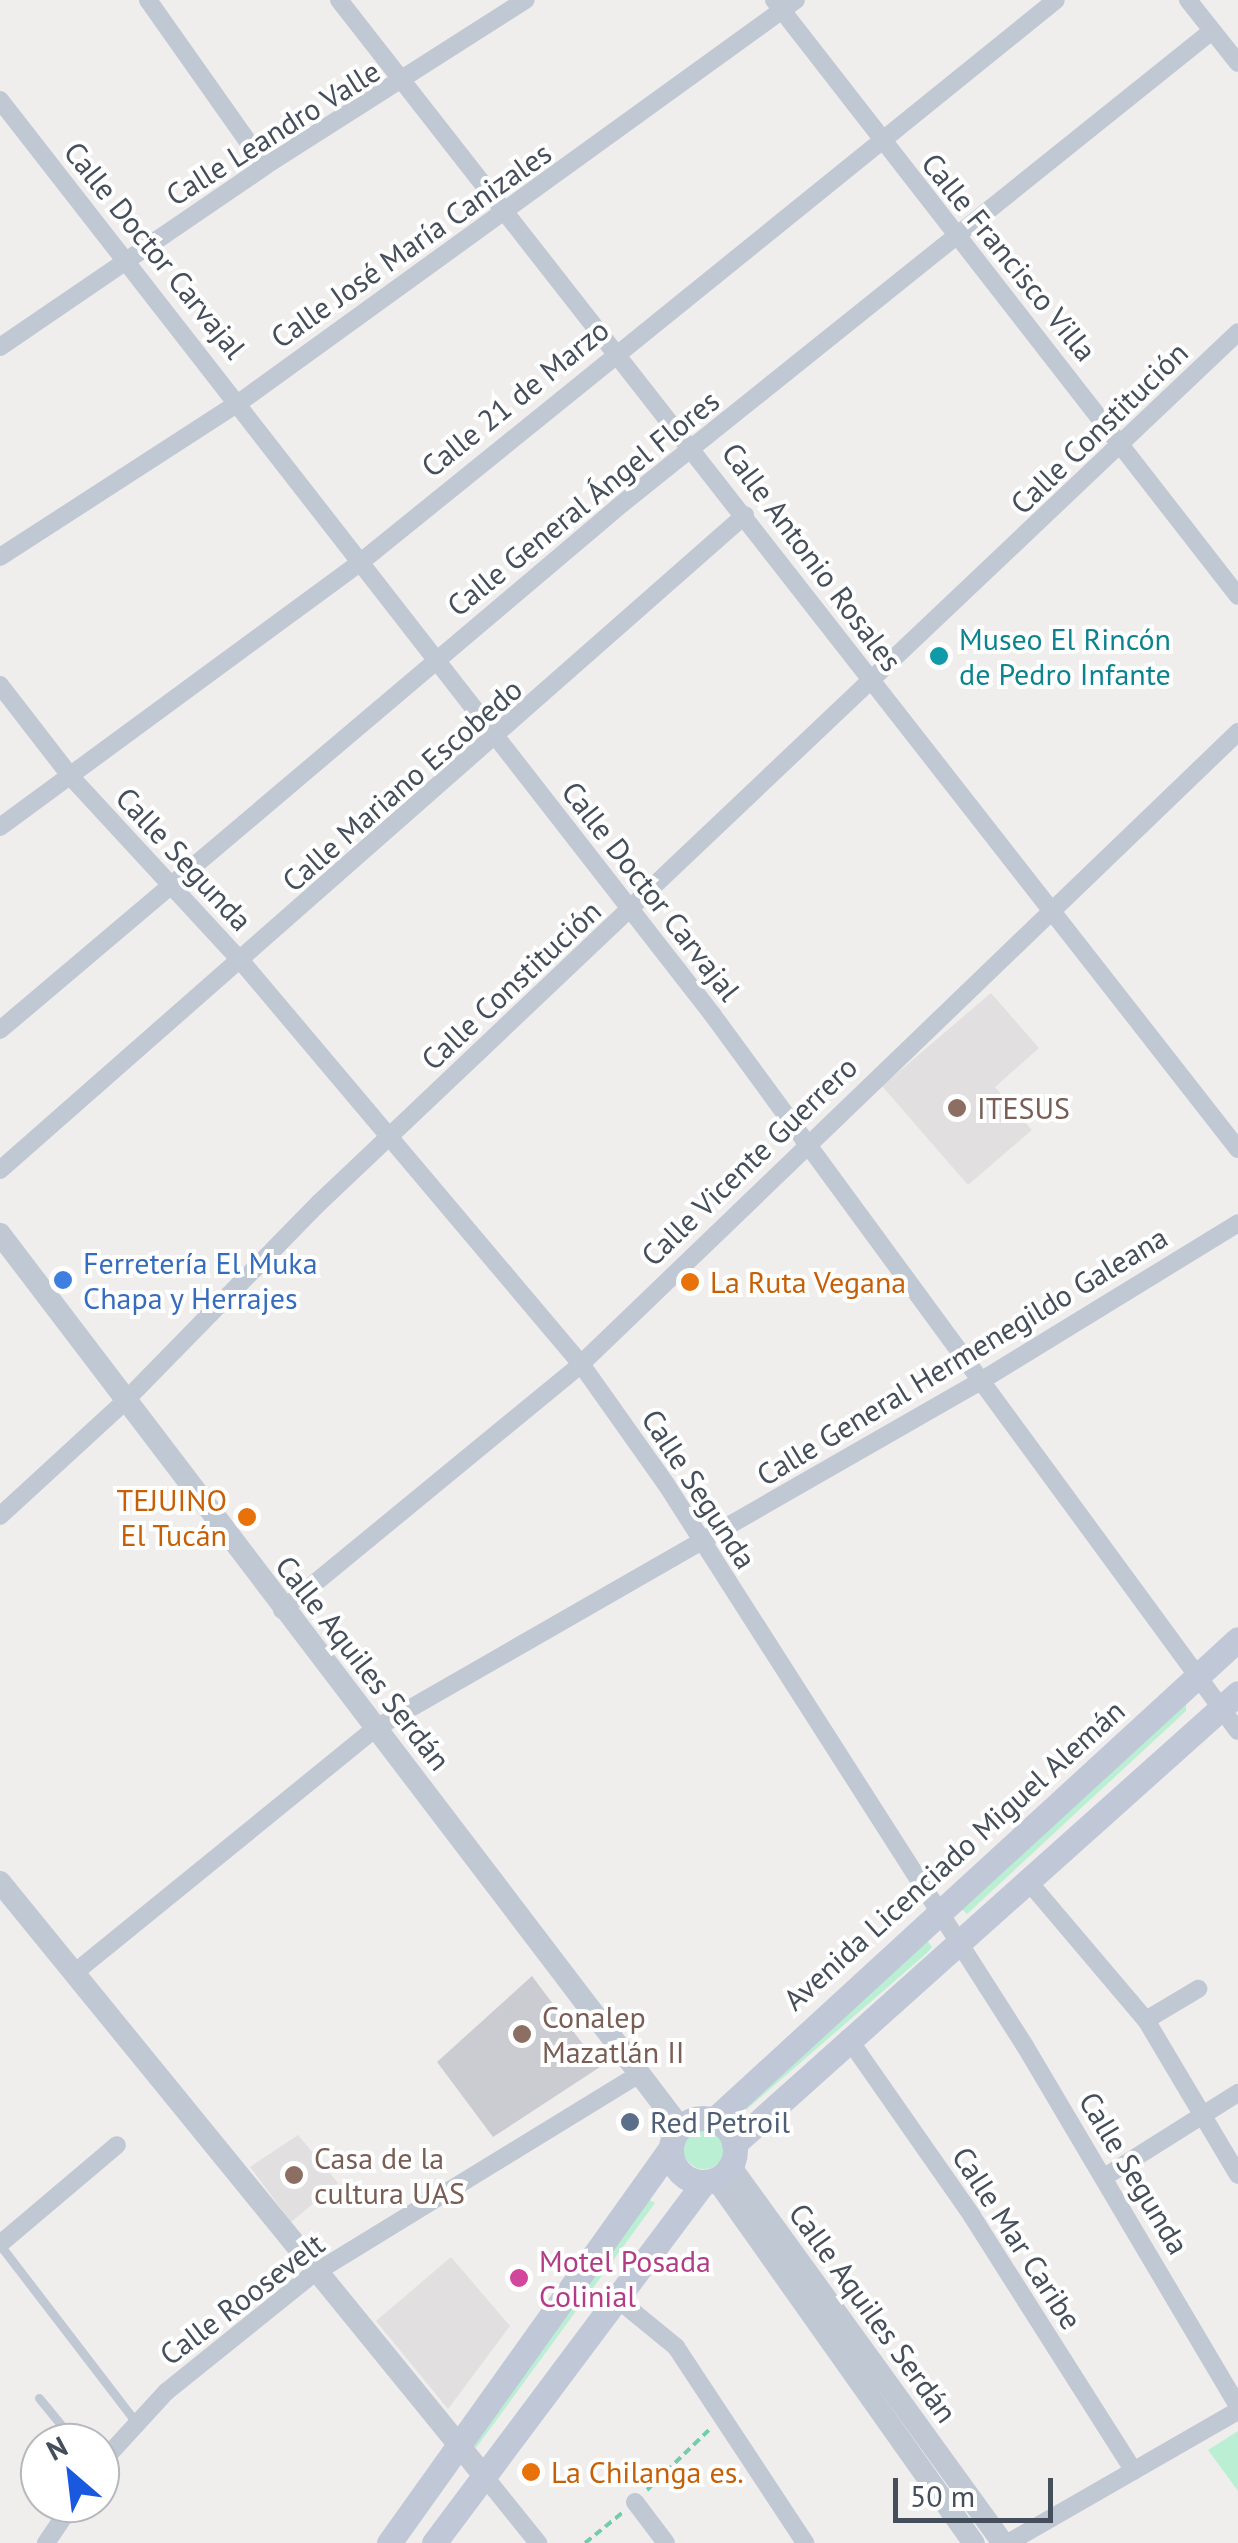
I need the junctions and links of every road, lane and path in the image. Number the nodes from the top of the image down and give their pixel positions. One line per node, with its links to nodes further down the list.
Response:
1 (148, 0): 12 (street)
2 (340, 0): 9 (street, Calle Antonio Rosales)
3 (526, 0): 9 (street, Calle Leandro Valle)
4 (1056, 0): 11 (street, Calle 21 de Marzo)
5 (1188, 0): 7 (street)
6 (784, 4): 11 (street, Calle Francisco Villa); 13 (street, Calle José María Canizales)
7 (1212, 31): 8 (street); 14 (street, Calle General Ángel Flores)
8 (1238, 63)
9 (405, 82): 12 (street, Calle Leandro Valle); 13 (street, Calle Antonio Rosales)
10 (0, 100): 15 (street, Calle Doctor Carvajal)
11 (882, 141): 14 (street, Calle Francisco Villa); 18 (street, Calle 21 de Marzo)
12 (265, 166): 15 (street, Calle Leandro Valle)
13 (502, 214): 18 (street, Calle Antonio Rosales); 19 (street, Calle José María Canizales)
14 (959, 238): 20 (street, Calle Francisco Villa); 21 (street, Calle General Ángel Flores)
15 (128, 260): 17 (street, Calle Leandro Valle); 19 (street, Calle Doctor Carvajal)
16 (1238, 332): 20 (street, Calle Constitución)
17 (0, 347)
18 (614, 353): 21 (street, Calle Antonio Rosales); 24 (street, Calle 21 de Marzo)
19 (240, 402): 23 (street, Calle José María Canizales); 24 (street, Calle Doctor Carvajal)
20 (1123, 444): 25 (street, Calle Francisco Villa); 27 (street, Calle Constitución)
21 (693, 447): 22 (street, Calle Antonio Rosales); 26 (street, Calle General Ángel Flores)
22 (746, 515): 27 (street, Calle Antonio Rosales); 30 (street, Calle Mariano Escobedo)
23 (0, 557)
24 (362, 560): 26 (street, Calle Doctor Carvajal); 31 (street, Calle 21 de Marzo)
25 (1238, 596)
26 (438, 658): 30 (street, Calle Doctor Carvajal); 33 (street, Calle General Ángel Flores)
27 (871, 682): 34 (street, Calle Antonio Rosales); 35 (street, Calle Constitución)
28 (0, 685): 31 (street, Calle Segunda)
29 (1238, 732): 34 (street, Calle Vicente Guerrero)
30 (497, 738): 35 (street, Calle Doctor Carvajal); 36 (street, Calle Mariano Escobedo)
31 (72, 778): 32 (street, Calle 21 de Marzo); 33 (street, Calle Segunda)
32 (0, 827)
33 (173, 888): 36 (street, Calle Segunda); 37 (street, Calle General Ángel Flores)
34 (1050, 909): 39 (street, Calle Vicente Guerrero); 40 (street, Calle Antonio Rosales)
35 (630, 912): 38 (street, Calle Constitución); 39 (street, Calle Doctor Carvajal)
36 (242, 962): 38 (street, Calle Segunda); 41 (street, Calle Mariano Escobedo)
37 (0, 1030)
38 (386, 1140): 44 (street, Calle Segunda); 46 (street, Calle Constitución)
39 (807, 1141): 44 (street, Calle Vicente Guerrero); 45 (street, Calle Doctor Carvajal)
40 (1238, 1149)
41 (0, 1170)
42 (1238, 1223): 45 (street, Calle General Hermenegildo Galeana)
43 (0, 1234): 46 (street, Calle Aquiles Serdán)
44 (581, 1364): 48 (street, Calle Segunda); 49 (street, Calle Vicente Guerrero)
45 (979, 1382): 48 (street, Calle General Hermenegildo Galeana); 51 (street, Calle Doctor Carvajal)
46 (126, 1400): 47 (street, Calle Constitución); 49 (street, Calle Aquiles Serdán)
47 (0, 1516)
48 (701, 1541): 53 (street, Calle General Hermenegildo Galeana); 57 (street, Calle Segunda)
49 (282, 1610): 53 (street, Calle Aquiles Serdán)
50 (1238, 1638): 51 (main road, Avenida Licenciado Miguel Alemán)
51 (1198, 1676): 52 (street, Calle Doctor Carvajal); 57 (main road, Avenida Licenciado Miguel Alemán)
52 (1230, 1700): 54 (street, Calle Doctor Carvajal); 55 (main road)
53 (376, 1728): 59 (street, Calle General Hermenegildo Galeana); 63 (street, Calle Aquiles Serdán)
54 (1238, 1731)
55 (1028, 1880): 58 (main road); 61 (street)
56 (4, 1895): 59 (street)
57 (940, 1914): 58 (street, Calle Segunda); 66 (main road, Avenida Licenciado Miguel Alemán)
58 (955, 1942): 62 (main road); 71 (street, Calle Segunda)
59 (72, 1974): 73 (street)
60 (1198, 1990): 61 (street)
61 (1146, 2020): 65 (street)
62 (848, 2038): 69 (main road); 82 (street, Calle Mar Caribe)
63 (640, 2074): 67 (street, Calle Aquiles Serdán); 73 (street, Calle Roosevelt)
64 (1238, 2093): 65 (street)
65 (1202, 2116): 70 (street); 71 (street)
66 (714, 2120): 67 (main road); 69 (main road)
67 (675, 2138): 69 (main road); 81 (main road)
68 (117, 2146): 72 (street)
69 (721, 2168): 74 (main road); 91 (street, Calle Aquiles Serdán); 92 (street, Calle Aquiles Serdán)
70 (1238, 2174)
71 (1106, 2176): 76 (street, Calle Segunda)
72 (0, 2244): 78 (lane)
73 (313, 2274): 78 (street, Calle Roosevelt); 81 (street)
74 (615, 2297): 77 (street); 83 (main road)
75 (39, 2398): 79 (lane)
76 (1238, 2408): 82 (street)
77 (723, 2416): 84 (path); 90 (street)
78 (135, 2421): 80 (street, Calle Roosevelt)
79 (60, 2423)
80 (120, 2439)
81 (459, 2446): 83 (street); 85 (main road)
82 (1134, 2471): 92 (street)
83 (485, 2477): 86 (main road); 87 (street)
84 (635, 2502): 88 (path); 89 (street)
85 (389, 2543)
86 (434, 2543)
87 (538, 2543)
88 (585, 2543)
89 (666, 2543)
90 (805, 2543)
91 (974, 2543)
92 (1006, 2543)

